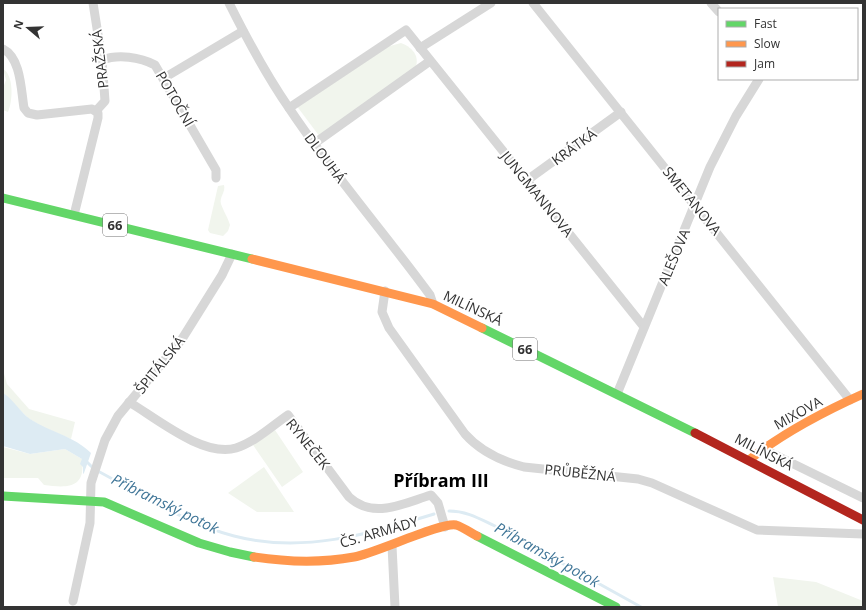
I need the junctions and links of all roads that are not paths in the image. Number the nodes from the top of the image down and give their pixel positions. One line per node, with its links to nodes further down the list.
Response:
1 (92, 3): 10 (street, PRAŽSKÁ)
2 (229, 3): 7 (street, DLOUHÁ)
3 (491, 3): 8 (street)
4 (533, 3): 16 (street, SMETANOVA)
5 (711, 3): 6 (street)
6 (718, 11)
7 (243, 31): 12 (street); 14 (street, DLOUHÁ)
8 (420, 48): 11 (street, JUNGMANNOVA); 14 (street, JUNGMANNOVA)
9 (3, 49): 15 (street)
10 (104, 59): 12 (street, POTOČNÍ); 15 (street, PRAŽSKÁ)
11 (430, 61): 17 (street); 19 (street, JUNGMANNOVA)
12 (164, 78): 18 (street, POTOČNÍ)
13 (758, 80): 21 (street, ALEŠOVA)
14 (289, 108): 17 (street, DLOUHÁ)
15 (96, 111): 22 (street)
16 (621, 112): 19 (street, KRÁTKÁ); 21 (street, SMETANOVA)
17 (315, 143): 25 (street, DLOUHÁ)
18 (216, 178)
19 (526, 181): 26 (street, JUNGMANNOVA)
20 (3, 198): 22 (main road, 66)
21 (696, 206): 26 (street, ALEŠOVA); 29 (street, SMETANOVA)
22 (74, 215): 23 (main road, MILÍNSKÁ / 66)
23 (232, 254): 24 (main road, MILÍNSKÁ / 66); 30 (street, ŠPITÁLSKÁ)
24 (385, 291): 25 (main road, MILÍNSKÁ / 66); 38 (street, PRŮBĚŽNÁ)
25 (433, 304): 27 (main road, MILÍNSKÁ / 66)
26 (644, 327): 27 (street, ALEŠOVA)
27 (617, 394): 32 (main road, MILÍNSKÁ / 66)
28 (863, 394): 29 (main road, MIXOVA)
29 (850, 400): 31 (main road, MIXOVA)
30 (130, 402): 35 (street, ŠPITÁLSKÁ); 37 (street, RYNEČEK)
31 (763, 449): 32 (main road, MIXOVA); 34 (street)
32 (750, 460): 36 (main road, MILÍNSKÁ / 66)
33 (3, 496): 35 (main road, ČS. ARMÁDY)
34 (863, 498)
35 (91, 500): 39 (main road, ČS. ARMÁDY); 40 (street)
36 (863, 520)
37 (445, 526): 39 (main road, ČS. ARMÁDY); 42 (main road)
38 (863, 534)
39 (392, 546): 41 (street)
40 (74, 601)
41 (395, 607)
42 (616, 607)

